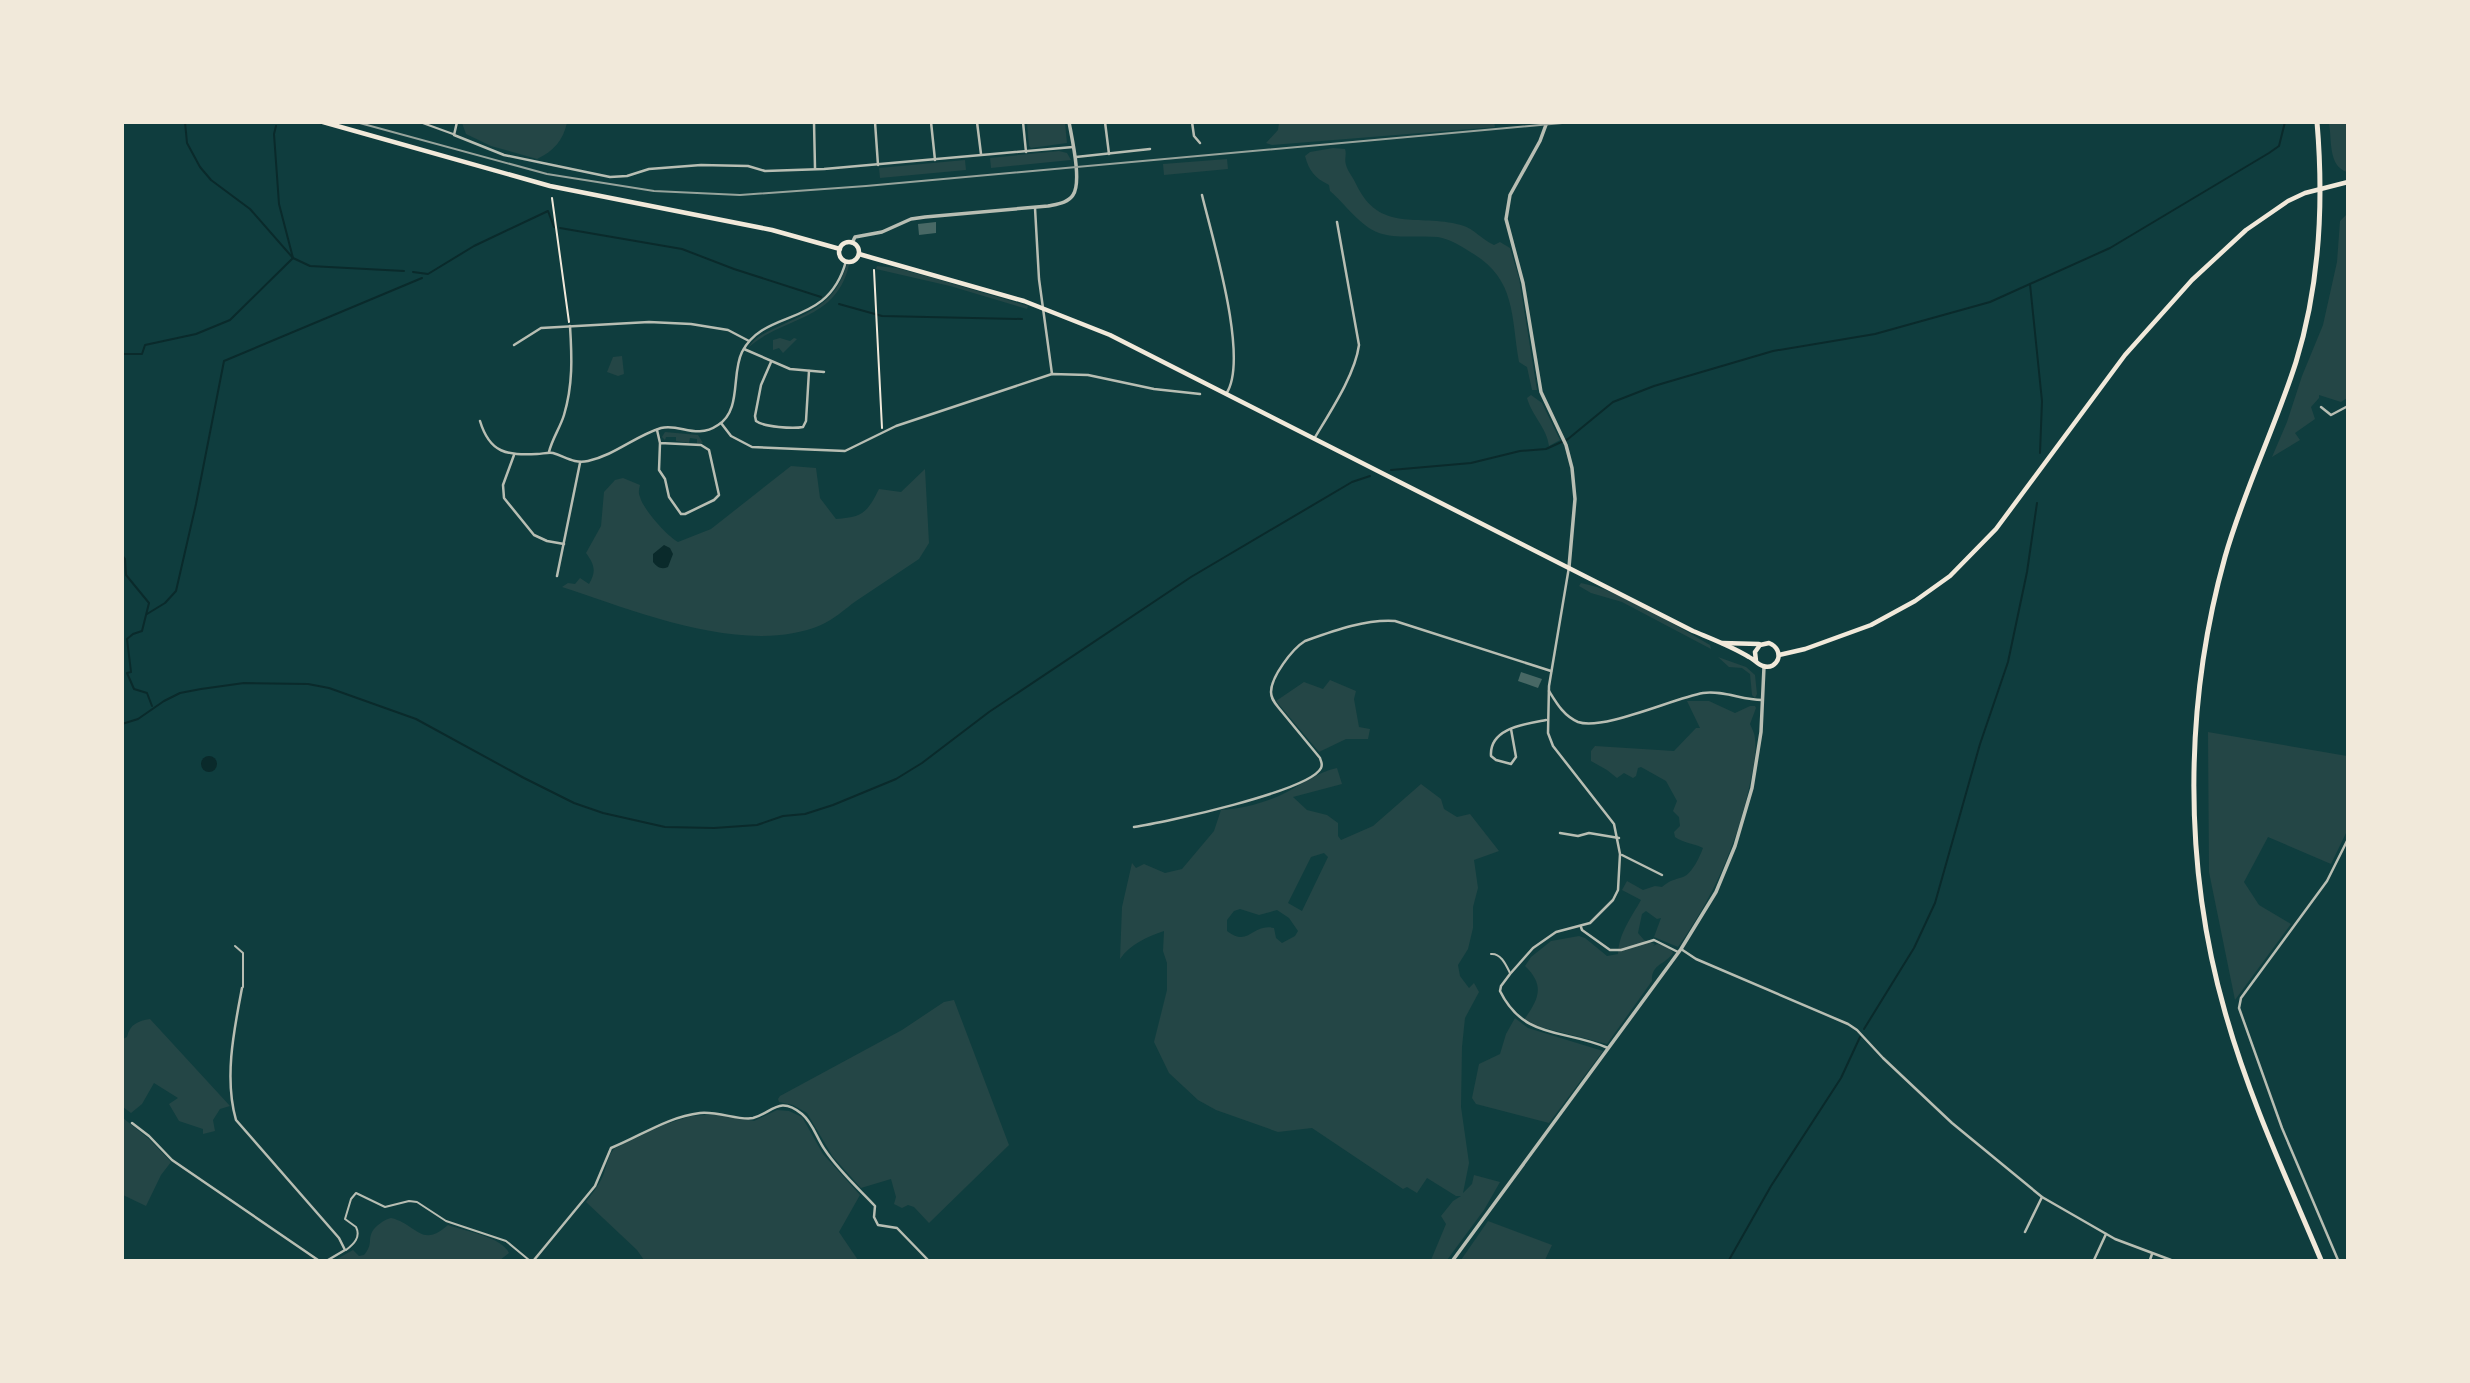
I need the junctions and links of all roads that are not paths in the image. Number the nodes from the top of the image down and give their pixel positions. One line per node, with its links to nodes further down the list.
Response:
1 (323, 122): 31 (main road)
2 (420, 122): 14 (lane)
3 (457, 122): 14 (street)
4 (814, 122): 24 (street)
5 (875, 122): 23 (street)
6 (931, 122): 22 (street)
7 (977, 122): 20 (street)
8 (1023, 122): 18 (street)
9 (1069, 122): 16 (street)
10 (1105, 122): 19 (street)
11 (1192, 122): 15 (street)
12 (1547, 122): 56 (street)
13 (2317, 122): 26 (highway)
14 (454, 135): 24 (street)
15 (1200, 142)
16 (1073, 147): 18 (street); 21 (street)
17 (1150, 149): 19 (street)
18 (1026, 152): 20 (street)
19 (1109, 154): 21 (street)
20 (981, 155): 22 (street)
21 (1074, 158): 28 (street)
22 (935, 160): 23 (street)
23 (878, 165): 24 (street)
24 (815, 169)
25 (2347, 182): 26 (main road)
26 (2321, 188): 60 (main road); 96 (highway)
27 (1202, 195): 44 (street)
28 (1035, 208): 30 (street); 34 (street)
29 (1337, 222): 50 (street)
30 (852, 243): 31 (main road); 32 (main road)
31 (840, 249): 33 (main road)
32 (859, 254): 33 (main road); 34 (main road)
33 (846, 261): 36 (street)
34 (1043, 307): 42 (street); 44 (main road)
35 (570, 326): 36 (street); 37 (street); 52 (street)
36 (749, 341): 38 (street)
37 (514, 345)
38 (744, 349): 39 (street); 48 (street)
39 (771, 362): 40 (street); 40 (street)
40 (809, 371): 41 (street)
41 (824, 372)
42 (1052, 374): 43 (street); 48 (street)
43 (1200, 394)
44 (1226, 394): 50 (main road)
45 (2347, 406): 46 (street)
46 (2321, 407)
47 (480, 421): 53 (street)
48 (721, 423): 49 (street)
49 (657, 430): 51 (street); 54 (street)
50 (1314, 439): 56 (main road)
51 (660, 443): 51 (street)
52 (549, 453): 53 (street); 54 (street)
53 (514, 455): 55 (street)
54 (580, 463): 55 (street)
55 (564, 544): 57 (street)
56 (1569, 567): 58 (main road); 63 (street)
57 (557, 576)
58 (1722, 643): 59 (main road); 61 (main road)
59 (1760, 645): 60 (main road); 61 (main road)
60 (1779, 655): 62 (main road)
61 (1756, 661): 62 (main road)
62 (1764, 667): 65 (street)
63 (1551, 671): 64 (street); 68 (street)
64 (1549, 691): 65 (street); 66 (street)
65 (1762, 701): 76 (street)
66 (1547, 720): 67 (street); 70 (street)
67 (1511, 729): 67 (street)
68 (1134, 827)
69 (1560, 833): 70 (street)
70 (1619, 838): 72 (street)
71 (2347, 839): 97 (street)
72 (1620, 854): 73 (street); 74 (street)
73 (1662, 875)
74 (1581, 927): 76 (street); 78 (street)
75 (235, 946): 79 (lane)
76 (1679, 951): 80 (street); 82 (street)
77 (1491, 954): 78 (lane)
78 (1510, 974): 80 (street)
79 (242, 988): 85 (street)
80 (1609, 1048): 92 (street)
81 (132, 1123): 87 (street)
82 (2042, 1197): 83 (street); 84 (street)
83 (2025, 1232)
84 (2106, 1234): 86 (street); 93 (street)
85 (345, 1250): 88 (street); 89 (lane)
86 (2152, 1254): 94 (street); 95 (street)
87 (318, 1261)
88 (328, 1261)
89 (529, 1261)
90 (534, 1261): 91 (street)
91 (928, 1261)
92 (1453, 1261)
93 (2094, 1261)
94 (2150, 1261)
95 (2171, 1261)
96 (2321, 1261)
97 (2338, 1261)

